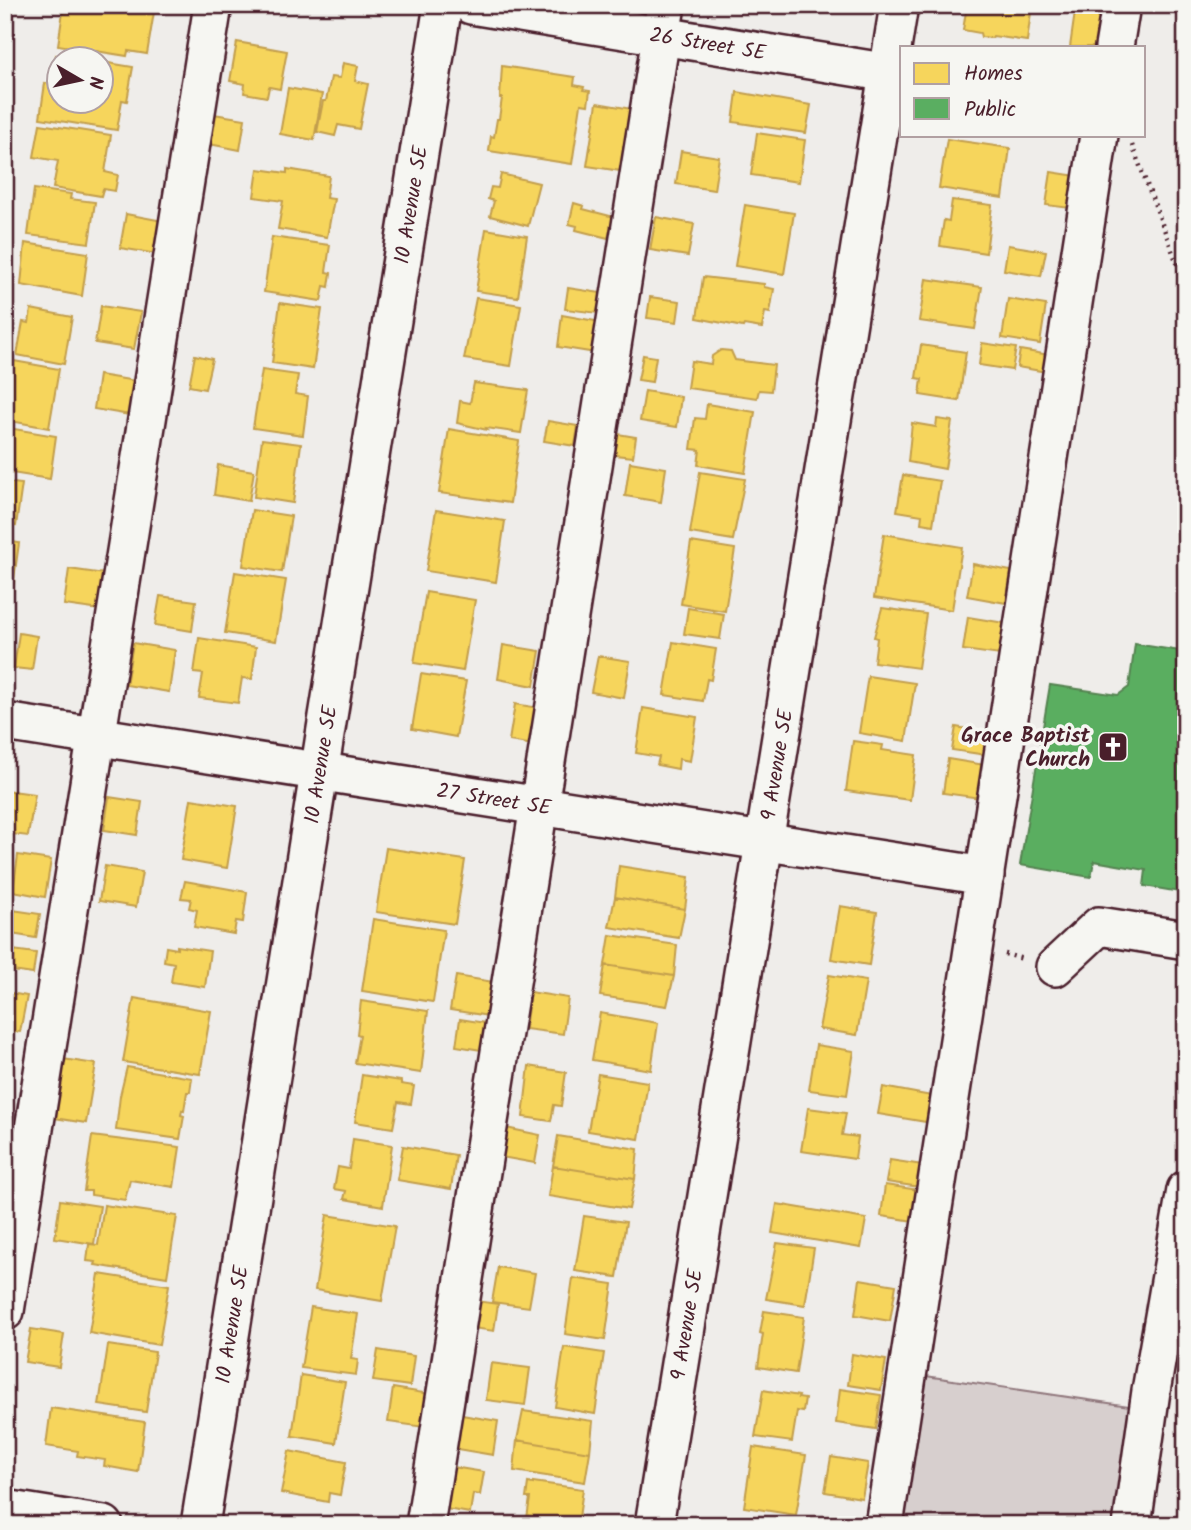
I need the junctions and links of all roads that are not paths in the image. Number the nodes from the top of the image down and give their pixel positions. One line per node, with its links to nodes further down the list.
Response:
1 (213, 5): 11 (street)
2 (443, 5): 12 (street, 10 Avenue SE)
3 (471, 5): 6 (street, 26 Street SE)
4 (900, 5): 8 (street, 9 Avenue SE)
5 (1121, 5): 7 (street)
6 (663, 21): 8 (street, 26 Street SE); 13 (street)
7 (1114, 46)
8 (896, 74): 14 (street, 9 Avenue SE)
9 (1099, 136): 15 (street)
10 (5, 722): 11 (street, 27 Street SE)
11 (97, 737): 12 (street, 27 Street SE); 19 (street)
12 (319, 771): 13 (street, 27 Street SE); 22 (street, 10 Avenue SE)
13 (537, 807): 14 (street, 27 Street SE); 23 (street)
14 (765, 842): 15 (street, 27 Street SE); 24 (street, 9 Avenue SE)
15 (985, 876): 25 (street)
16 (1186, 940): 17 (street)
17 (1055, 967)
18 (1186, 1190): 26 (street)
19 (5, 1311)
20 (5, 1509): 21 (street)
21 (104, 1525)
22 (200, 1525)
23 (425, 1525)
24 (654, 1525)
25 (884, 1525)
26 (1132, 1525)

